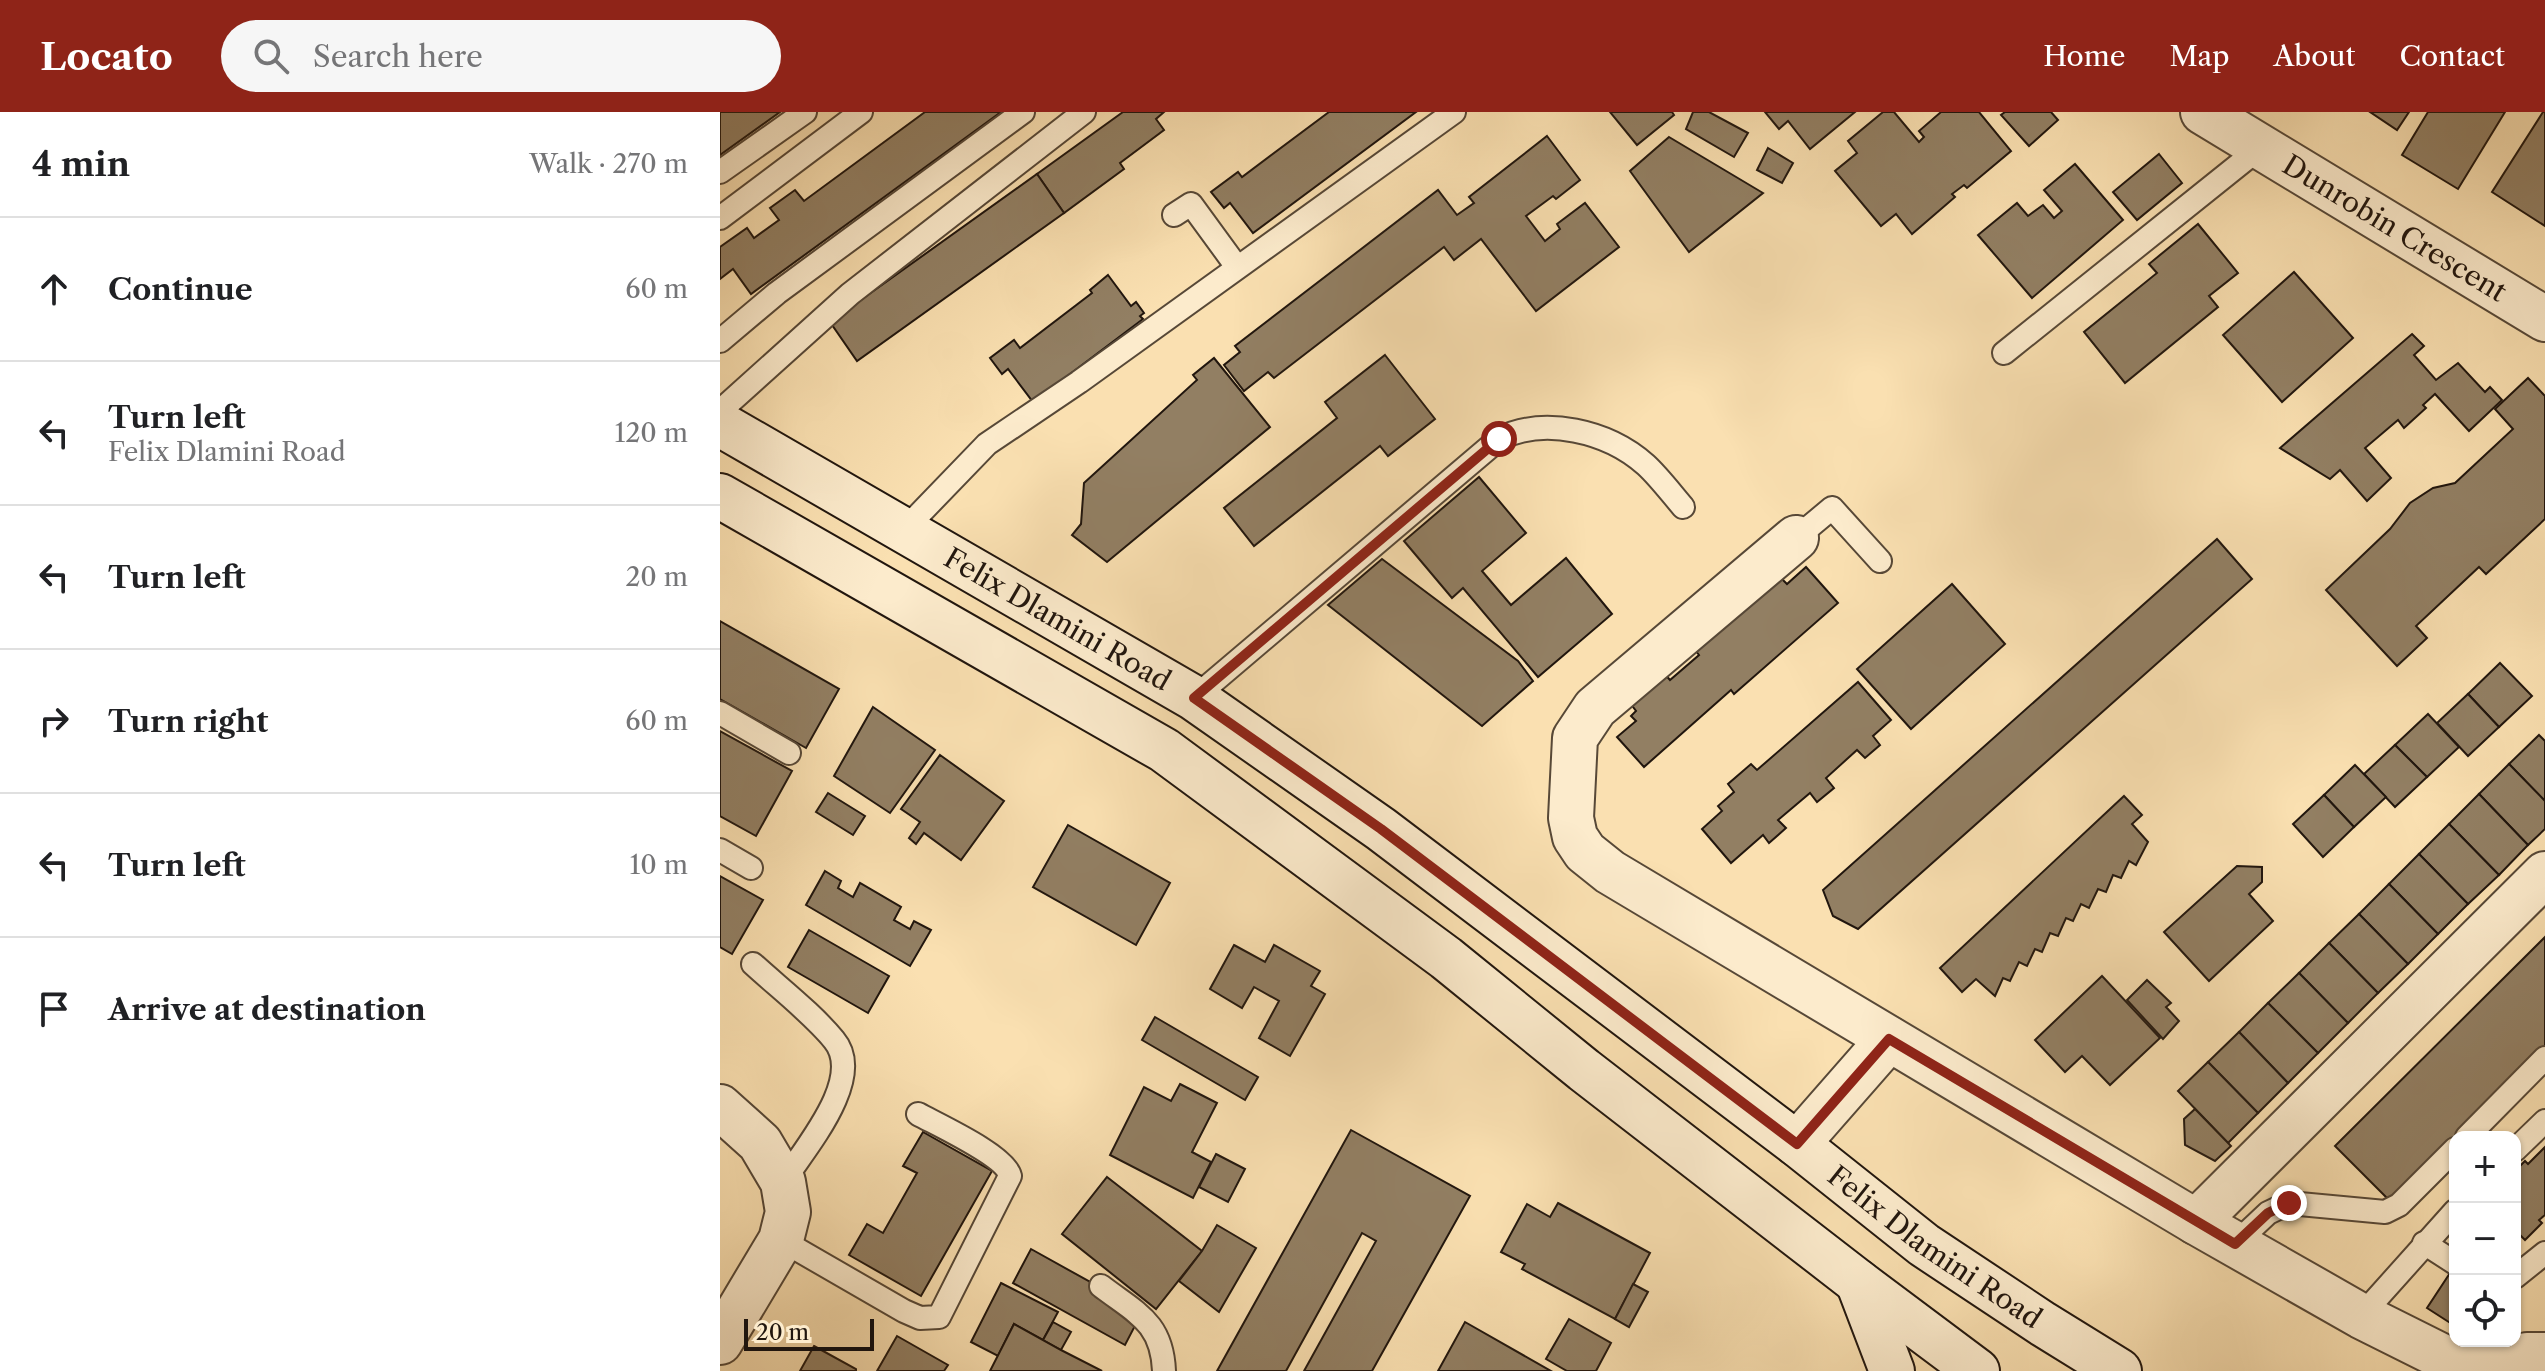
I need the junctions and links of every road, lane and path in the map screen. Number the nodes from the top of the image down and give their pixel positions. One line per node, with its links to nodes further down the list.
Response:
1 (805, 112): 8 (lane)
2 (861, 112): 10 (lane)
3 (1023, 112): 13 (lane)
4 (1084, 112): 15 (lane)
5 (1454, 112): 11 (lane)
6 (2203, 112): 7 (main road, Dunrobin Crescent)
7 (2261, 147): 12 (main road, Dunrobin Crescent); 14 (lane)
8 (720, 172)
9 (1174, 215): 11 (lane)
10 (720, 218)
11 (1237, 267): 19 (lane)
12 (2545, 319)
13 (720, 341)
14 (2004, 353)
15 (720, 411)
16 (720, 424): 19 (main road, Felix Dlamini Road)
17 (720, 496): 47 (main road)
18 (1683, 507): 22 (lane)
19 (904, 530): 22 (main road, Felix Dlamini Road)
20 (1796, 538): 21 (lane); 29 (main road)
21 (1880, 561)
22 (1194, 698): 35 (main road, Felix Dlamini Road)
23 (720, 713): 24 (lane)
24 (789, 753)
25 (720, 850): 26 (lane)
26 (751, 868)
27 (2545, 874): 40 (main road)
28 (753, 964): 38 (lane)
29 (1889, 1039): 35 (main road); 40 (main road)
30 (2545, 1058): 34 (lane)
31 (720, 1107): 38 (main road)
32 (918, 1114): 41 (lane)
33 (2545, 1121): 36 (lane)
34 (2473, 1131)
35 (1797, 1144): 52 (main road, Felix Dlamini Road)
36 (2521, 1144)
37 (2449, 1155): 43 (lane)
38 (783, 1182): 41 (main road)
39 (2449, 1217): 42 (lane)
40 (2196, 1222): 43 (main road)
41 (781, 1240): 50 (main road)
42 (2424, 1243): 45 (lane); 49 (lane)
43 (2235, 1244): 49 (main road)
44 (2545, 1253): 46 (lane)
45 (2449, 1259)
46 (2518, 1275)
47 (1858, 1282): 54 (main road); 55 (main road)
48 (1101, 1286): 53 (lane)
49 (2361, 1316): 51 (main road)
50 (720, 1342)
51 (2545, 1355)
52 (2100, 1366)
53 (1164, 1371)
54 (1892, 1371)
55 (1977, 1371)

